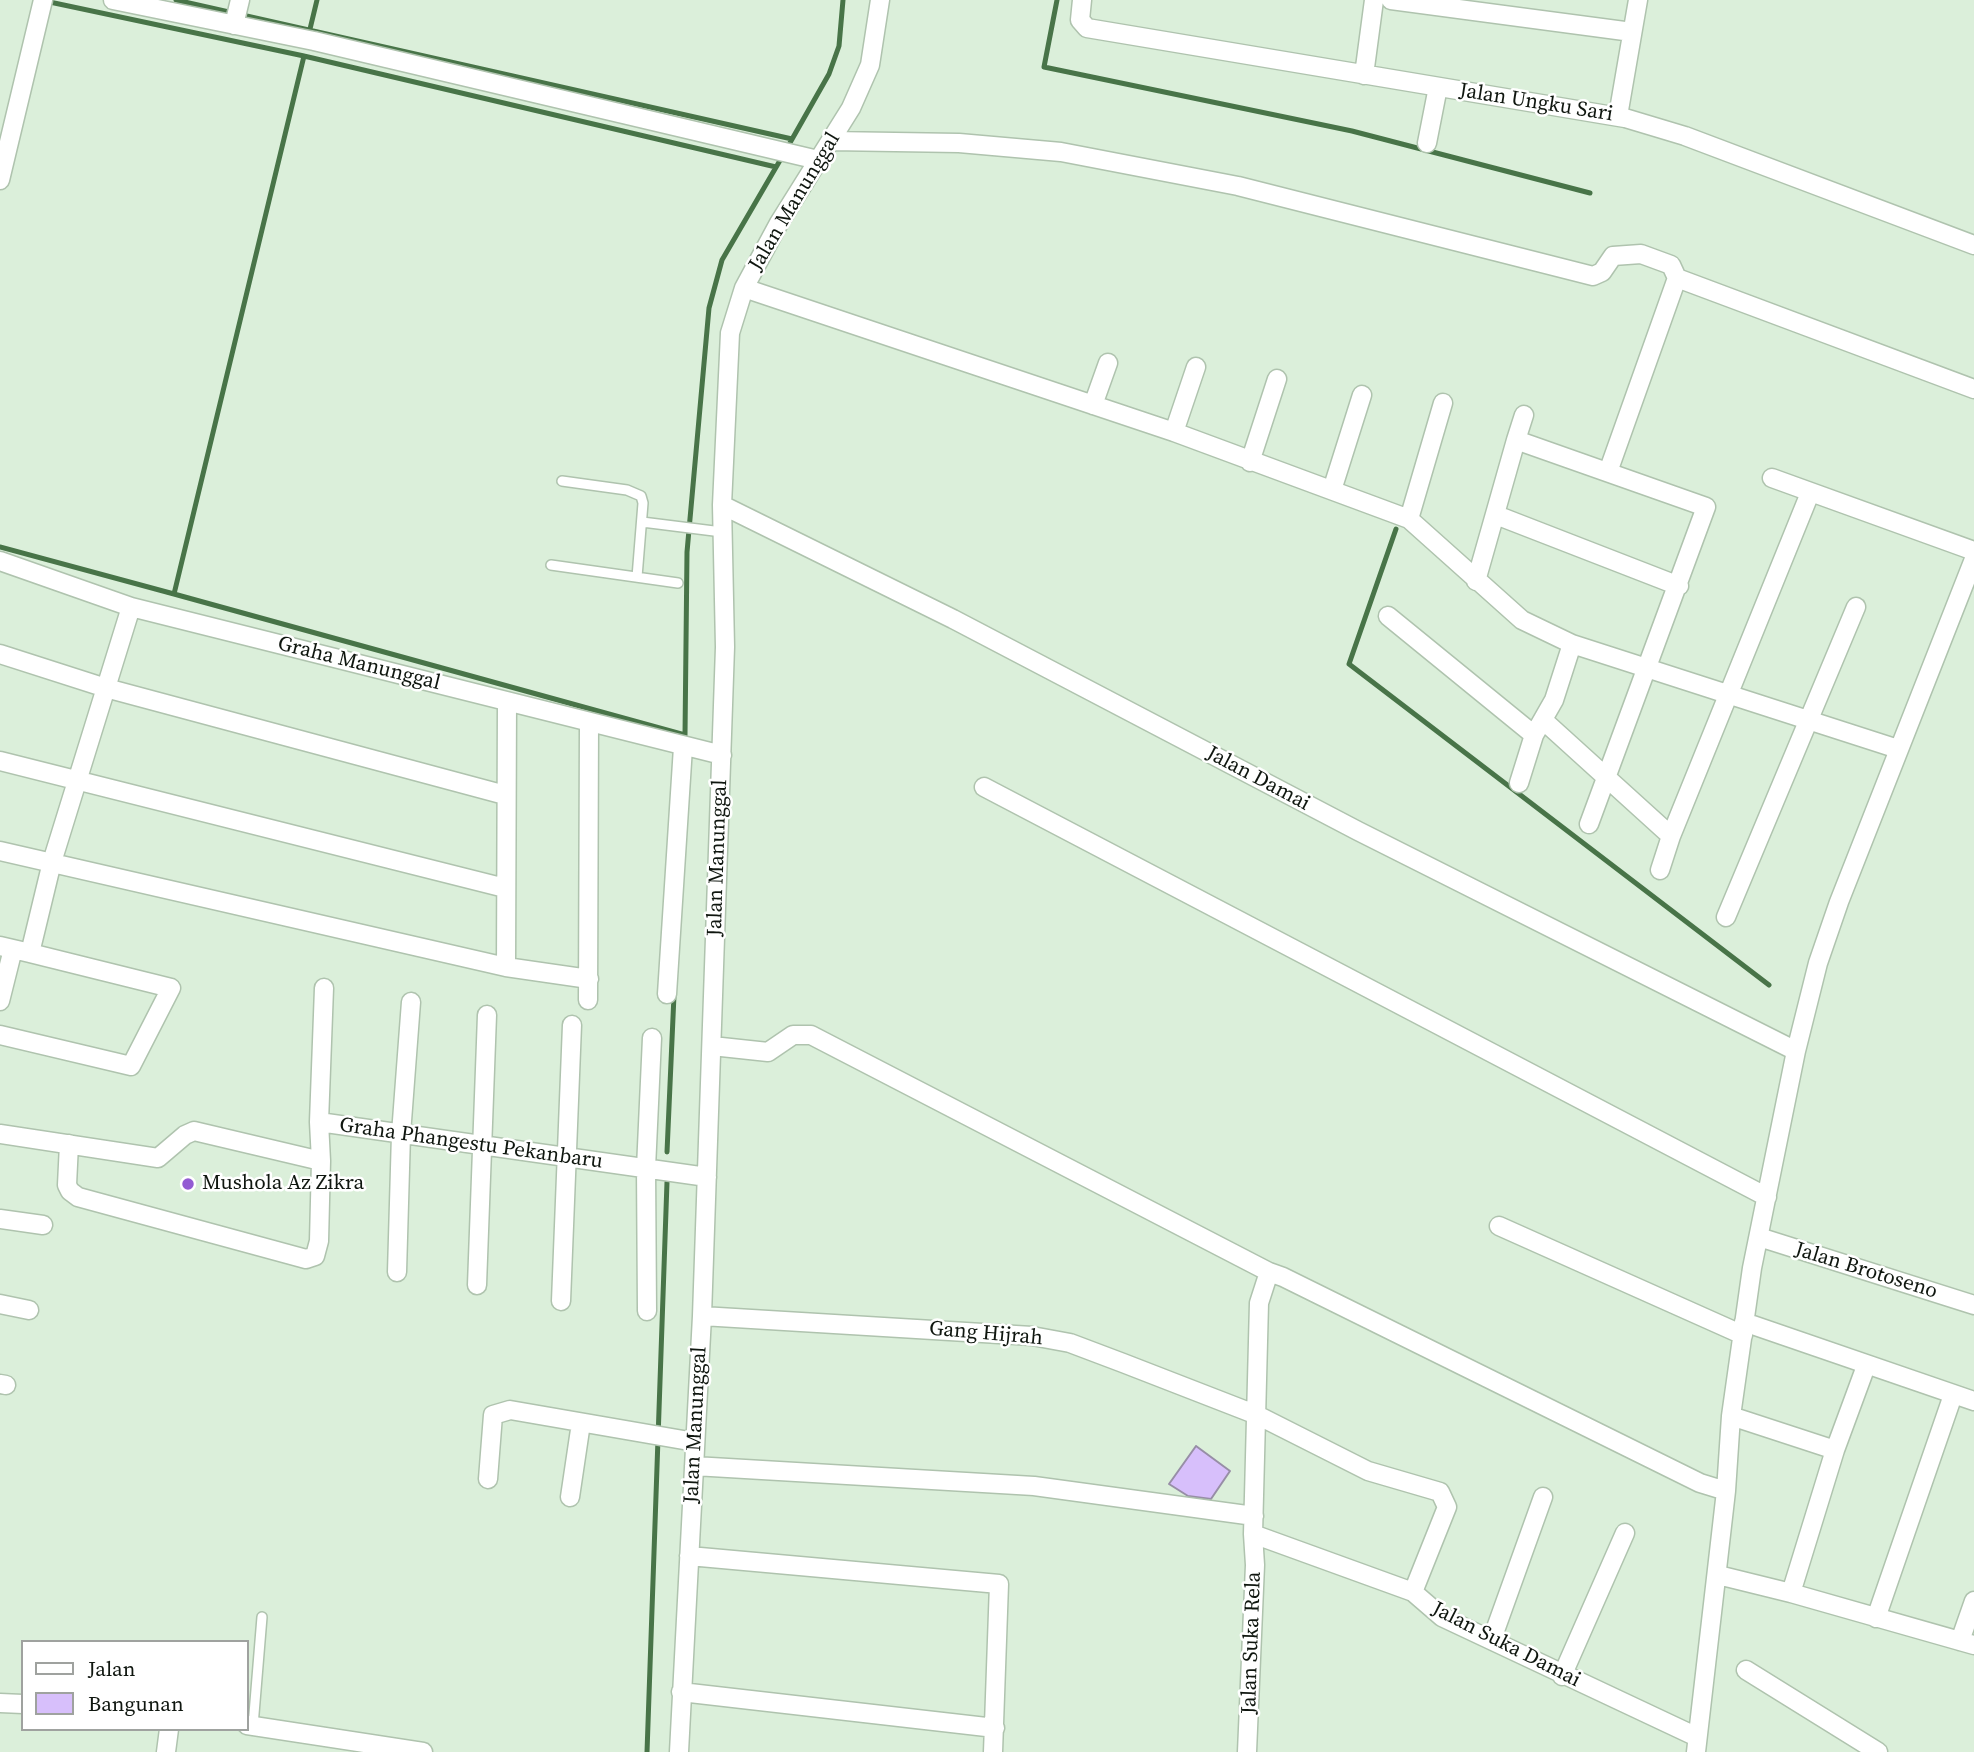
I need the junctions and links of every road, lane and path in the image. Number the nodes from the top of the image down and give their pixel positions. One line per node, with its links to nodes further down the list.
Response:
1 (113, 0): 9 (street)
2 (240, 0): 9 (street)
3 (880, 0): 14 (street, Jalan Manunggal)
4 (1082, 0): 11 (street, Jalan Ungku Sari)
5 (1374, 0): 11 (street)
6 (1391, 0): 10 (street)
7 (1638, 0): 10 (street)
8 (42, 5): 16 (street)
9 (234, 25): 17 (street)
10 (1632, 32): 13 (street)
11 (1364, 75): 12 (street, Jalan Ungku Sari)
12 (1438, 87): 13 (street, Jalan Ungku Sari); 15 (street)
13 (1618, 116): 19 (street, Jalan Ungku Sari)
14 (831, 141): 17 (street, Jalan Manunggal); 20 (street)
15 (1427, 143)
16 (3, 155): 18 (street)
17 (815, 159): 21 (street, Jalan Manunggal)
18 (0, 180)
19 (1974, 244)
20 (1677, 278): 25 (street); 33 (street)
21 (744, 288): 28 (street); 38 (street, Jalan Manunggal)
22 (1108, 363): 28 (street)
23 (1196, 367): 30 (street)
24 (1277, 379): 32 (street)
25 (1974, 389)
26 (1362, 395): 36 (street)
27 (1443, 403): 40 (street)
28 (1093, 405): 30 (street)
29 (1524, 415): 31 (street)
30 (1174, 432): 32 (street)
31 (1516, 440): 33 (street); 39 (street)
32 (1250, 462): 36 (street)
33 (1608, 472): 50 (street)
34 (1772, 478): 37 (street)
35 (562, 481): 41 (lane)
36 (1332, 490): 40 (street)
37 (1810, 493): 43 (street); 58 (street)
38 (722, 505): 42 (street, Jalan Manunggal); 92 (street, Jalan Damai)
39 (1496, 515): 48 (street); 50 (street)
40 (1409, 519): 48 (street)
41 (642, 522): 42 (lane); 47 (lane)
42 (718, 531): 65 (street, Jalan Manunggal)
43 (1974, 551)
44 (1974, 559): 64 (street)
45 (0, 561): 51 (street, Graha Manunggal)
46 (551, 565): 47 (lane)
47 (636, 577): 49 (lane)
48 (1476, 581): 54 (street)
49 (678, 583)
50 (1679, 586): 56 (street)
51 (131, 607): 57 (street); 59 (street, Graha Manunggal)
52 (1856, 607): 61 (street)
53 (1388, 616): 62 (street)
54 (1572, 644): 56 (street); 62 (street)
55 (0, 654): 57 (street)
56 (1648, 667): 58 (street); 67 (street)
57 (106, 688): 68 (street); 71 (street)
58 (1728, 695): 61 (street); 73 (street)
59 (507, 701): 60 (street, Graha Manunggal); 71 (street)
60 (589, 723): 63 (street, Graha Manunggal); 81 (street)
61 (1808, 723): 64 (street); 78 (street)
62 (1538, 728): 67 (street); 69 (street)
63 (684, 748): 65 (street, Graha Manunggal); 83 (street)
64 (1898, 749): 92 (street)
65 (720, 755): 91 (street, Jalan Manunggal)
66 (0, 761): 68 (street)
67 (1607, 777): 72 (street); 73 (street)
68 (79, 778): 75 (street); 77 (street)
69 (1519, 783)
70 (984, 787): 102 (street)
71 (505, 795): 77 (street)
72 (1589, 824)
73 (1671, 836): 76 (street)
74 (0, 852): 75 (street)
75 (52, 862): 79 (street); 80 (street)
76 (1660, 870)
77 (505, 888): 80 (street)
78 (1726, 917)
79 (14, 950): 85 (street); 89 (street)
80 (506, 967): 81 (street)
81 (589, 979): 84 (street)
82 (324, 988): 93 (street)
83 (667, 994)
84 (588, 1000)
85 (0, 1001)
86 (411, 1002): 95 (street)
87 (487, 1015): 97 (street)
88 (572, 1025): 98 (street)
89 (0, 1035)
90 (652, 1038): 100 (street)
91 (712, 1046): 101 (street, Jalan Manunggal); 108 (street)
92 (1796, 1051): 102 (street)
93 (319, 1122): 95 (street, Graha Phangestu Pekanbaru); 99 (street, Graha Phangestu Pekanbaru)
94 (0, 1134): 96 (street)
95 (401, 1134): 97 (street, Graha Phangestu Pekanbaru); 107 (street)
96 (69, 1144): 99 (street, Graha Phangestu Pekanbaru); 99 (street)
97 (483, 1145): 98 (street, Graha Phangestu Pekanbaru); 109 (street)
98 (566, 1157): 100 (street, Graha Phangestu Pekanbaru); 110 (street)
99 (321, 1161)
100 (650, 1169): 101 (street, Graha Phangestu Pekanbaru); 114 (street)
101 (707, 1177): 115 (street, Jalan Manunggal)
102 (1768, 1197): 106 (street)
103 (0, 1219): 104 (street)
104 (43, 1225)
105 (1499, 1226): 116 (street)
106 (1759, 1237): 112 (street, Jalan Brotoseno); 116 (street)
107 (397, 1272)
108 (1269, 1272): 120 (street); 127 (street)
109 (477, 1285)
110 (561, 1301)
111 (0, 1304): 113 (street)
112 (1974, 1305)
113 (29, 1310)
114 (647, 1311)
115 (702, 1316): 120 (street, Gang Hijrah); 123 (street, Jalan Manunggal)
116 (1744, 1329): 117 (street); 121 (street)
117 (1866, 1366): 118 (street); 124 (street)
118 (1953, 1395): 119 (street); 139 (street)
119 (1974, 1401)
120 (1257, 1415): 130 (street); 135 (street, Gang Hijrah)
121 (1731, 1416): 124 (street); 127 (street)
122 (582, 1423): 123 (street); 126 (street); 128 (street)
123 (695, 1442): 125 (street, Jalan Manunggal)
124 (1835, 1450): 136 (street)
125 (694, 1466): 130 (street); 133 (street, Jalan Manunggal)
126 (488, 1479)
127 (1726, 1490): 134 (street)
128 (570, 1497)
129 (1543, 1497): 140 (street)
130 (1254, 1516): 132 (street)
131 (1625, 1533): 143 (street)
132 (1253, 1534): 135 (street, Jalan Suka Damai); 156 (street, Jalan Suka Rela)
133 (689, 1556): 144 (street, Jalan Manunggal); 148 (street)
134 (1718, 1575): 136 (street); 150 (street)
135 (1413, 1592): 140 (street, Jalan Suka Damai)
136 (1791, 1593): 139 (street)
137 (1974, 1601): 141 (street)
138 (262, 1617): 147 (lane)
139 (1876, 1618): 141 (street)
140 (1492, 1639): 143 (street, Jalan Suka Damai)
141 (1967, 1643)
142 (1746, 1670): 157 (street)
143 (1562, 1676): 150 (street, Jalan Suka Damai)
144 (681, 1692): 148 (street); 154 (street, Jalan Manunggal)
145 (0, 1703): 146 (street)
146 (21, 1704)
147 (250, 1725): 151 (street)
148 (995, 1728): 155 (street)
149 (169, 1731): 152 (street)
150 (1696, 1744)
151 (380, 1748): 153 (street)
152 (166, 1752)
153 (423, 1752)
154 (679, 1752)
155 (993, 1752)
156 (1247, 1752)
157 (1878, 1752)

